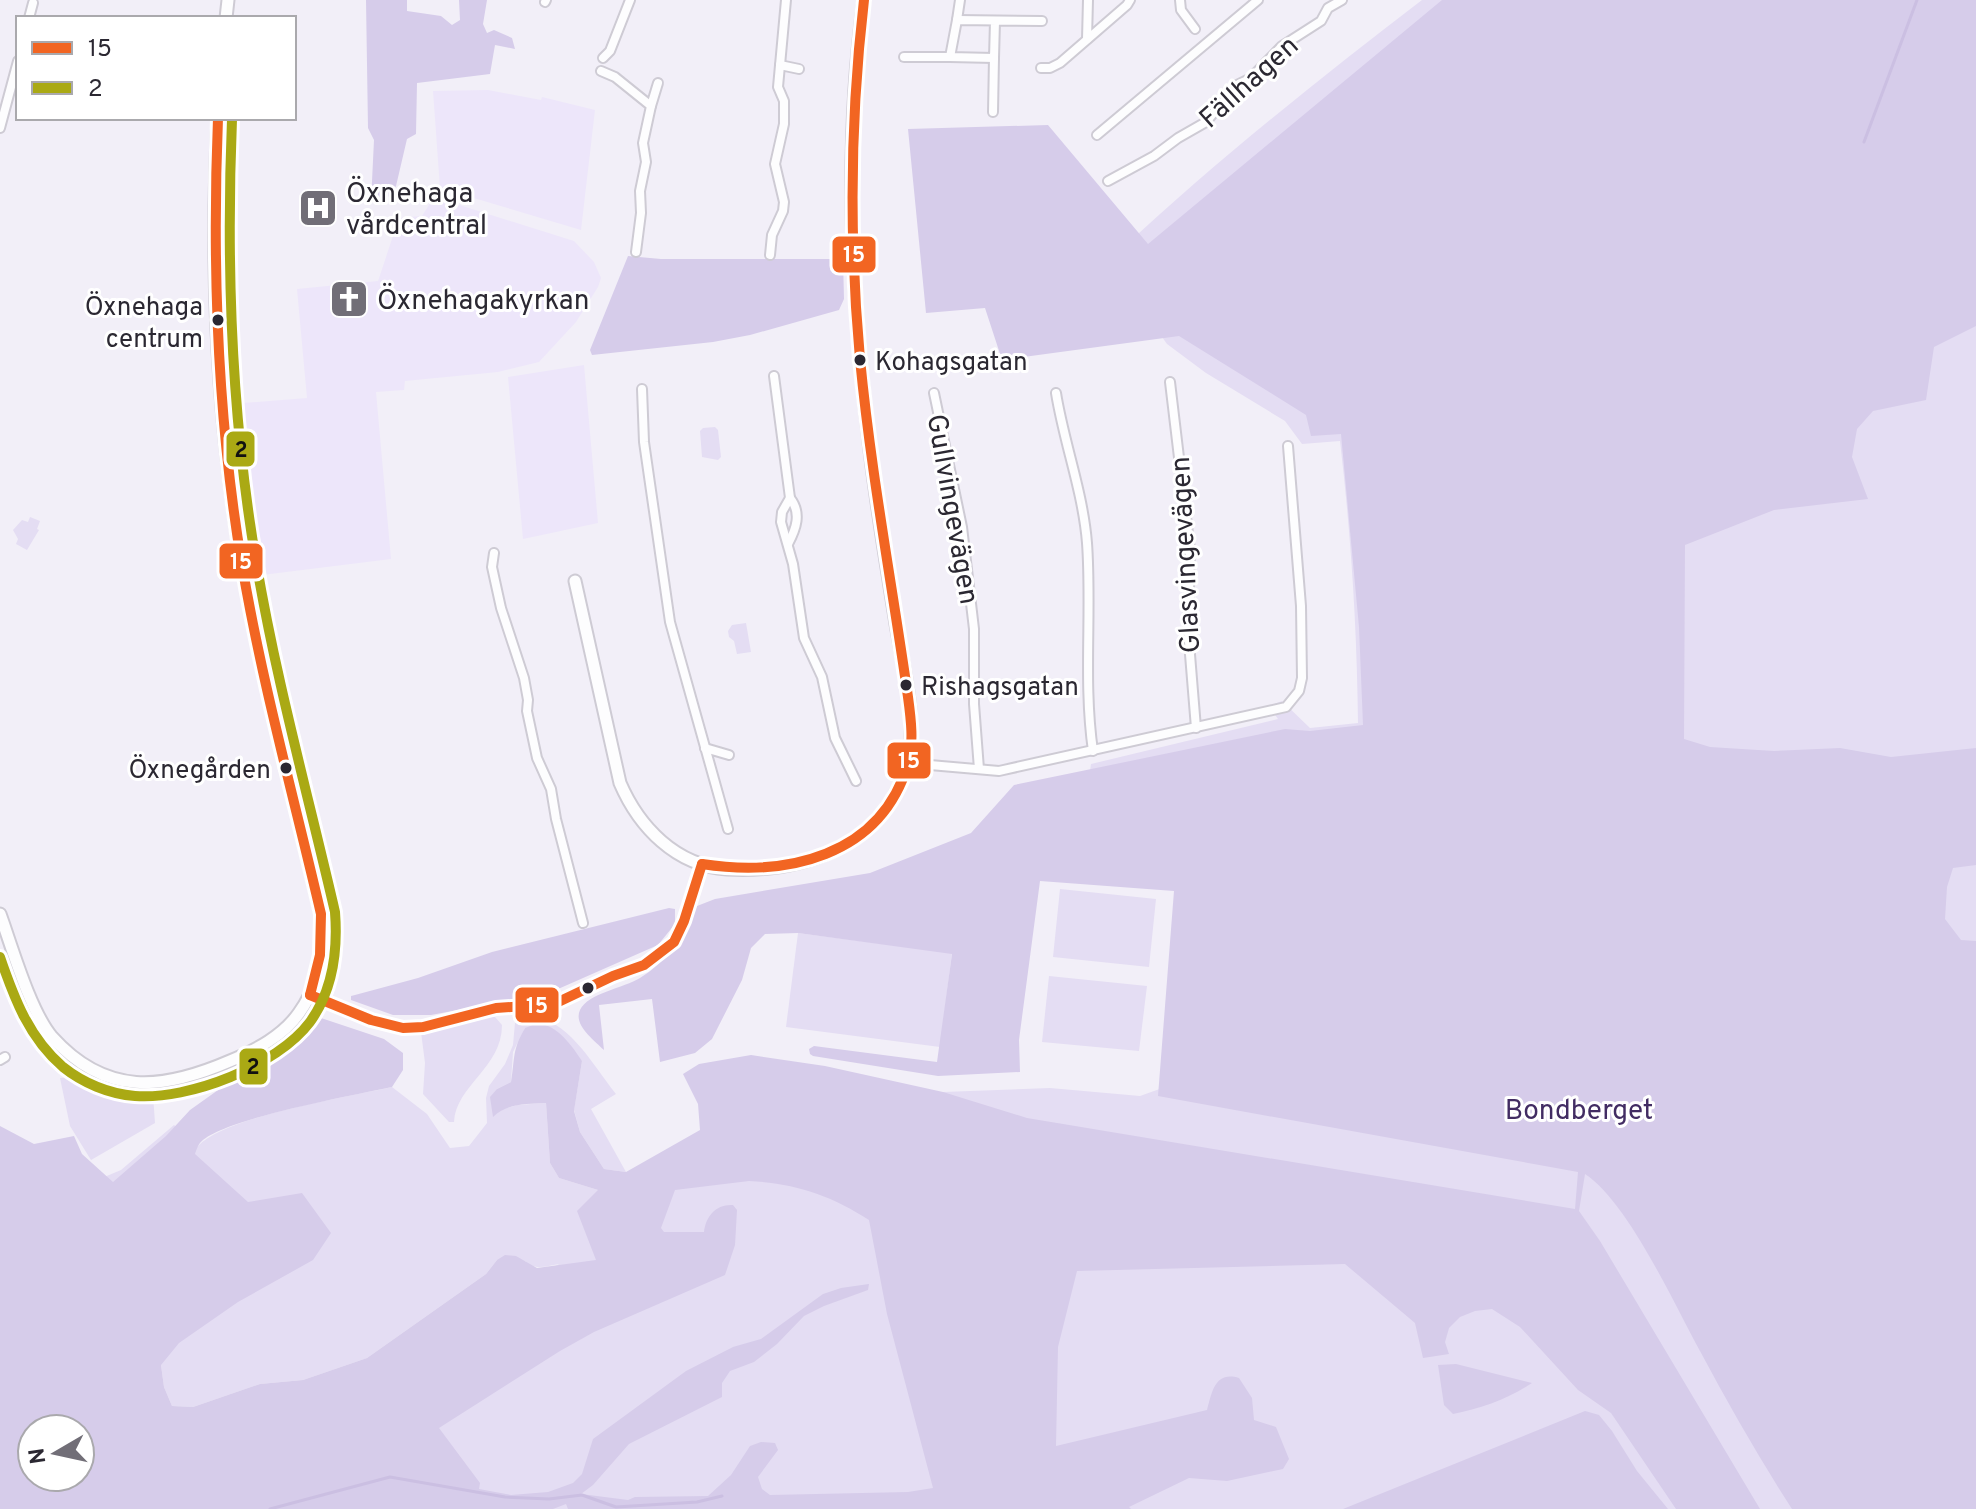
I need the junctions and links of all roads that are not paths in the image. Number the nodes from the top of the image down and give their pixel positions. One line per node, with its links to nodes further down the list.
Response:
1 (630, 0): 19 (street)
2 (786, 0): 21 (street)
3 (864, 0): 49 (street)
4 (960, 0): 12 (street)
5 (1088, 0): 16 (street)
6 (1130, 0): 16 (street)
7 (1180, 0): 15 (street)
8 (1258, 0): 31 (street, Fällhagen)
9 (1342, 0): 32 (street, Fällhagen)
10 (33, 3): 11 (street)
11 (30, 16)
12 (957, 20): 13 (street); 18 (street)
13 (995, 21): 14 (street); 20 (street)
14 (1042, 21)
15 (1195, 29)
16 (1087, 39): 23 (street)
17 (904, 57): 18 (street)
18 (950, 57): 20 (street)
19 (603, 58)
20 (994, 58): 28 (street)
21 (780, 65): 24 (street); 34 (street)
22 (16, 68): 30 (street)
23 (1041, 68)
24 (799, 69)
25 (601, 71): 27 (street)
26 (658, 83): 27 (street)
27 (651, 106): 33 (street)
28 (993, 112)
29 (218, 120): 56 (street)
30 (0, 128)
31 (1097, 135)
32 (1108, 181)
33 (636, 252)
34 (770, 255)
35 (774, 376): 41 (street)
36 (1170, 382): 45 (street, Glasvingevägen)
37 (642, 389): 46 (street)
38 (934, 393): 50 (street, Gullvingevägen)
39 (1056, 393): 47 (street)
40 (1288, 446): 45 (street)
41 (790, 498): 42 (street); 42 (street)
42 (788, 544): 51 (street)
43 (494, 553): 55 (street)
44 (575, 581): 53 (street)
45 (1196, 728): 47 (street)
46 (705, 748): 48 (street); 52 (street)
47 (1093, 751): 50 (street)
48 (729, 755)
49 (907, 763): 50 (street); 53 (street)
50 (979, 769)
51 (856, 781)
52 (728, 829)
53 (702, 864): 56 (street)
54 (0, 914): 56 (street)
55 (583, 923)
56 (310, 995)

